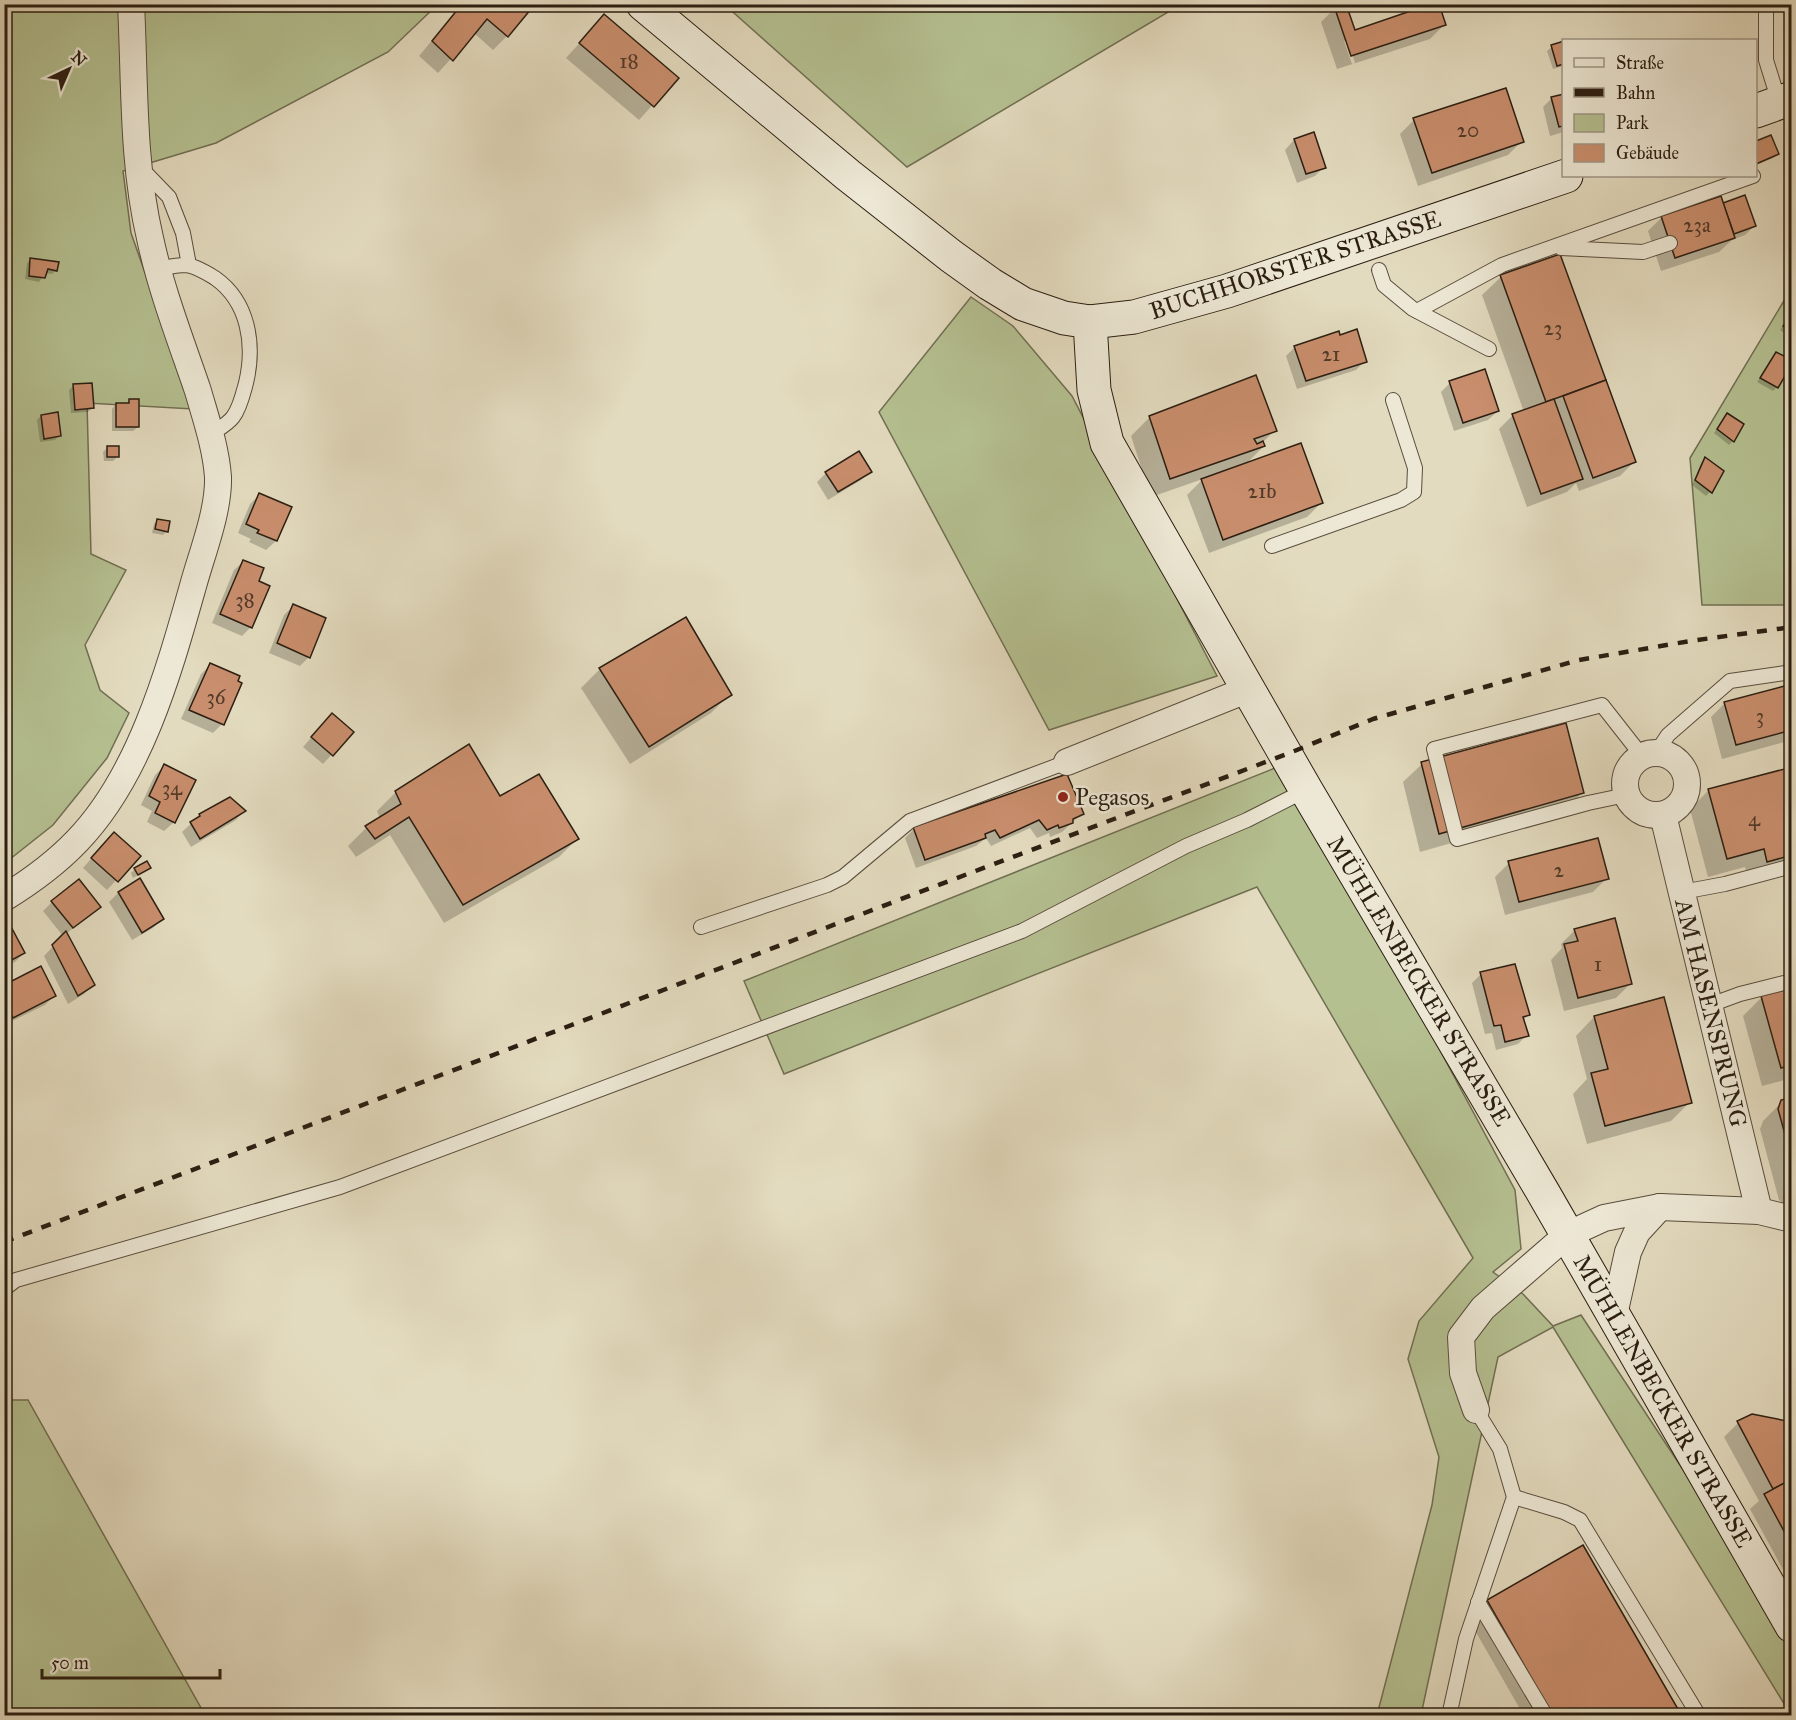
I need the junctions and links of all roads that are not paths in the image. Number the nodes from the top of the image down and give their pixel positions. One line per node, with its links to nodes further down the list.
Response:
1 (131, 4): 5 (street)
2 (643, 4): 14 (main road, BUCHHORSTER STRASSE)
3 (1766, 4): 4 (lane)
4 (1775, 104)
5 (139, 166): 10 (lane); 11 (street)
6 (1563, 177): 14 (main road, BUCHHORSTER STRASSE)
7 (1749, 177): 9 (lane)
8 (1670, 243): 9 (lane)
9 (1550, 248): 13 (lane)
10 (189, 265): 11 (lane); 17 (lane)
11 (158, 269): 17 (street)
12 (1378, 270): 13 (lane)
13 (1417, 311): 15 (lane)
14 (1090, 322): 20 (main road, MÜHLENBECKER STRASSE)
15 (1489, 349)
16 (1394, 400): 18 (lane)
17 (211, 434): 28 (street)
18 (1272, 546)
19 (1791, 672): 21 (lane)
20 (1249, 689): 22 (street); 23 (main road, MÜHLENBECKER STRASSE)
21 (1649, 754): 24 (street); 24 (lane); 25 (street)
22 (1067, 762): 29 (lane)
23 (1306, 790): 35 (main road, MÜHLENBECKER STRASSE); 36 (lane)
24 (1626, 795): 25 (street)
25 (1663, 815): 27 (street, AM HASENSPRUNG)
26 (1791, 866): 27 (lane)
27 (1682, 892): 31 (street, AM HASENSPRUNG)
28 (4, 898)
29 (701, 927)
30 (1791, 981): 31 (lane)
31 (1710, 1005): 33 (street, AM HASENSPRUNG)
32 (1660, 1206): 33 (street); 35 (street); 37 (street)
33 (1760, 1211): 34 (street)
34 (1791, 1219)
35 (1567, 1236): 37 (main road, MÜHLENBECKER STRASSE); 38 (street)
36 (4, 1289)
37 (1614, 1315): 41 (main road, MÜHLENBECKER STRASSE)
38 (1476, 1410): 39 (lane)
39 (1514, 1497): 40 (lane); 44 (lane)
40 (1478, 1602): 42 (lane); 43 (lane)
41 (1791, 1626)
42 (1449, 1716)
43 (1546, 1716)
44 (1699, 1716)

